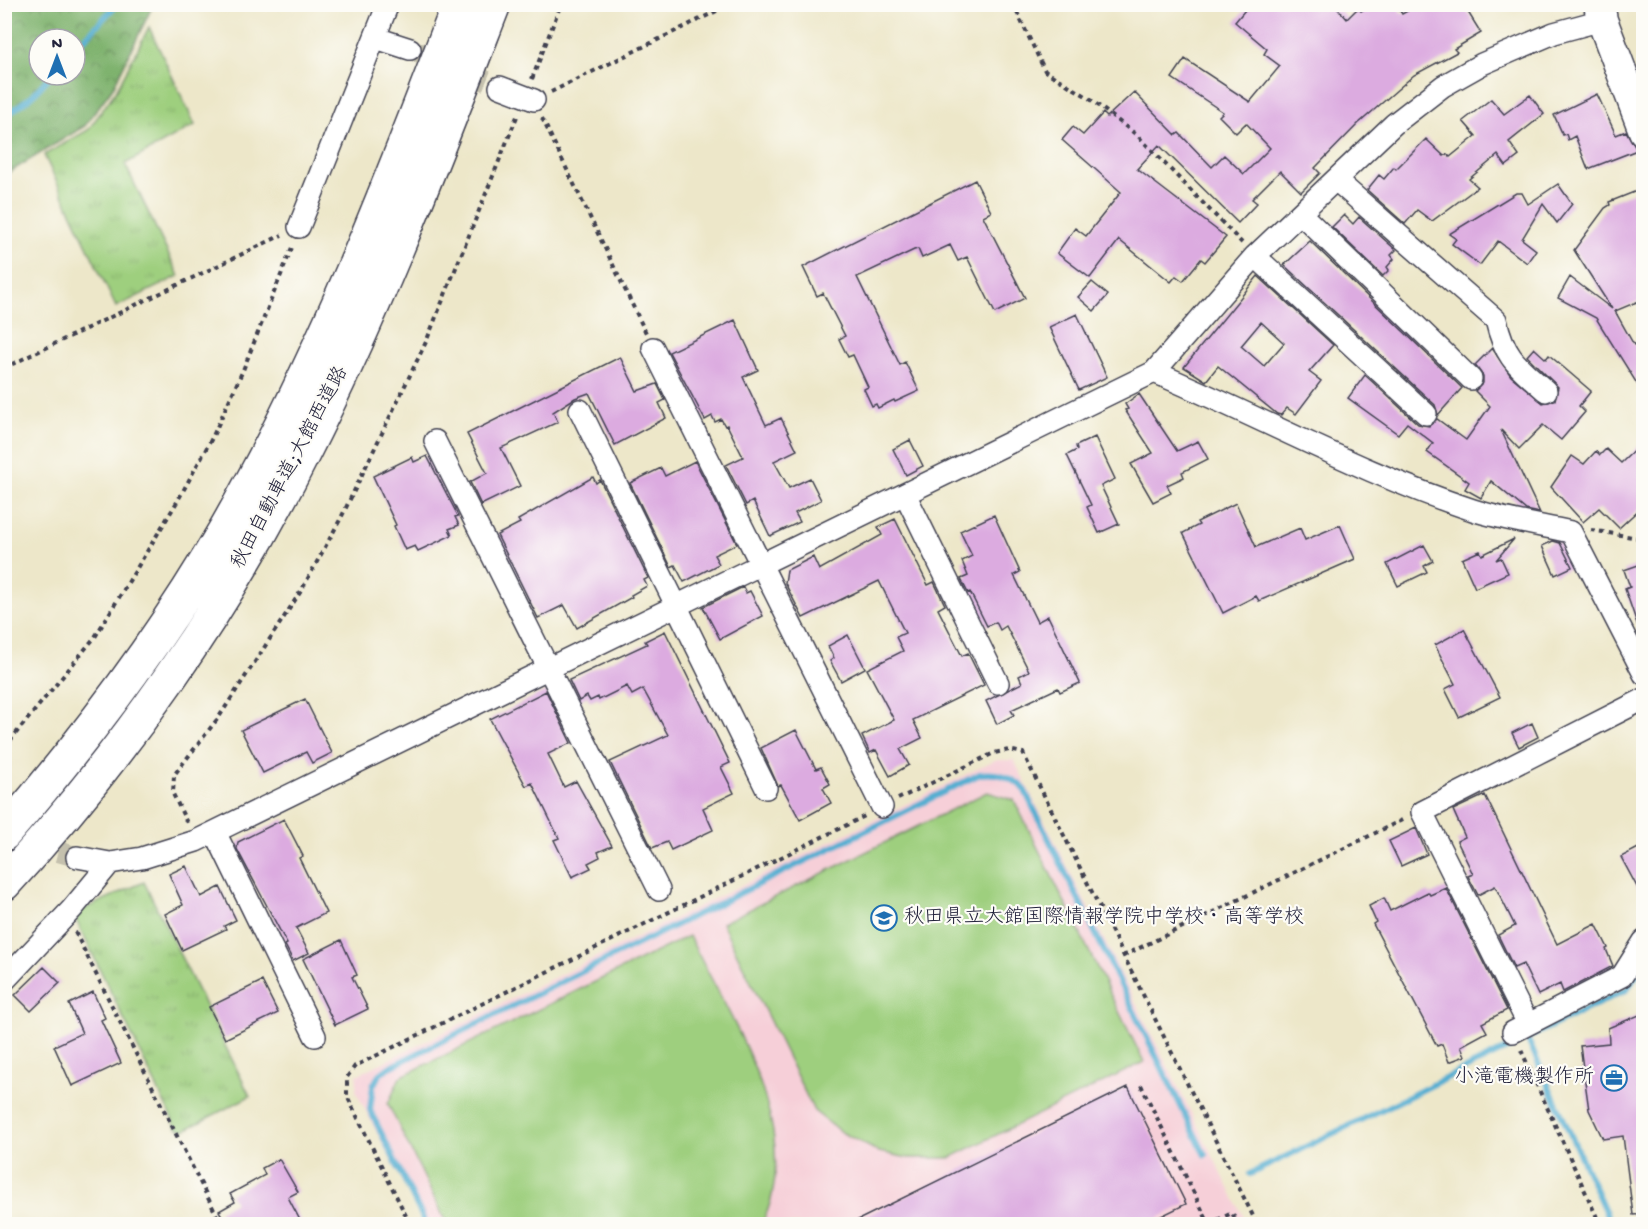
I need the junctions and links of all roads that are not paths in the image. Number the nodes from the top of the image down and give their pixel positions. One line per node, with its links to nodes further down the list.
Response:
1 (388, 4): 5 (street)
2 (459, 4): 30 (highway, 秋田自動車道;大館西道路)
3 (494, 4): 34 (highway, 秋田自動車道;大館西道路)
4 (1600, 12): 9 (street); 10 (street)
5 (376, 38): 6 (street); 12 (street)
6 (410, 49)
7 (500, 87): 8 (street)
8 (529, 99)
9 (1644, 131)
10 (1336, 180): 11 (street); 17 (street)
11 (1301, 214): 13 (street); 16 (street)
12 (299, 227)
13 (1256, 256): 15 (street); 19 (street)
14 (653, 348): 22 (street)
15 (1154, 372): 21 (street); 25 (street)
16 (1471, 379)
17 (1546, 391)
18 (580, 410): 23 (street)
19 (1426, 414)
20 (435, 441): 24 (street)
21 (906, 494): 22 (street); 26 (street)
22 (761, 565): 23 (street); 29 (street)
23 (676, 606): 24 (street); 28 (street)
24 (548, 669): 31 (street); 35 (street)
25 (1644, 674)
26 (998, 683)
27 (1644, 699): 36 (street)
28 (765, 788)
29 (882, 807)
30 (4, 834)
31 (205, 836): 33 (street); 38 (street)
32 (77, 857): 33 (street)
33 (110, 863): 37 (street)
34 (4, 884)
35 (659, 890)
36 (1644, 941)
37 (4, 981)
38 (315, 1036)

